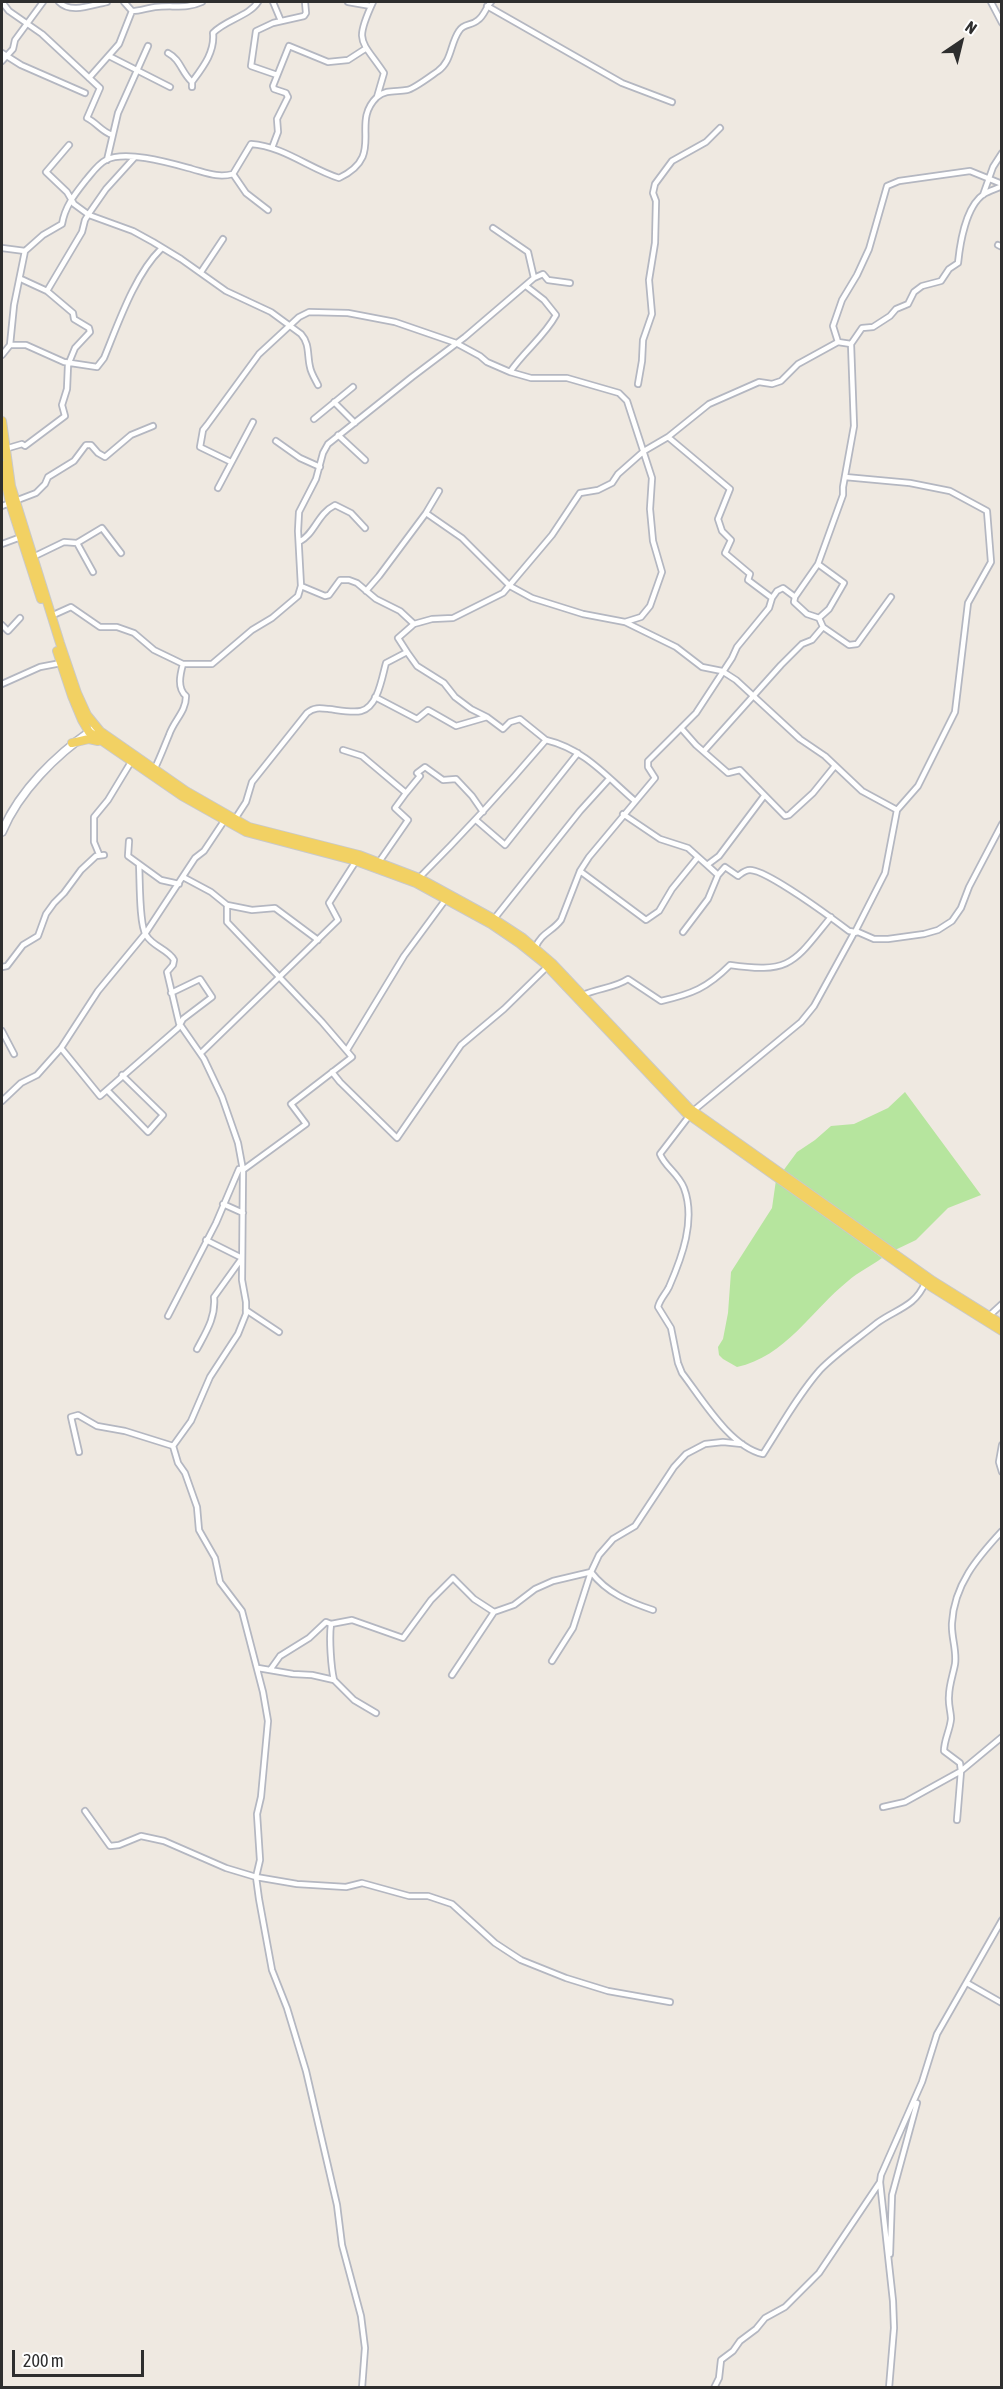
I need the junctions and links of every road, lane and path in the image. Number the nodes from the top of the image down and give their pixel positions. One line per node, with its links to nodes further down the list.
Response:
1 (2, 2): 16 (street)
2 (44, 2): 16 (street)
3 (59, 2): 4 (street)
4 (107, 2)
5 (124, 2): 14 (street)
6 (202, 2): 14 (street)
7 (258, 2): 20 (street)
8 (273, 2): 15 (street)
9 (305, 2): 15 (street)
10 (348, 2): 12 (street)
11 (991, 2): 17 (street)
12 (372, 4): 19 (street)
13 (489, 4): 28 (street); 29 (street)
14 (132, 11): 21 (street)
15 (281, 21): 24 (street)
16 (27, 23): 22 (street); 25 (street)
17 (1002, 23)
18 (148, 46): 23 (street)
19 (365, 49): 24 (street); 28 (street)
20 (168, 53)
21 (109, 56): 23 (street); 25 (street)
22 (3, 57): 27 (street)
23 (138, 69): 26 (street); 31 (street)
24 (277, 75): 33 (street)
25 (89, 78): 31 (street)
26 (170, 87)
27 (85, 93)
28 (377, 97): 33 (street)
29 (672, 102)
30 (720, 128): 63 (street)
31 (112, 135): 36 (street)
32 (69, 145): 41 (street)
33 (272, 148): 37 (street)
34 (1002, 153): 38 (street)
35 (135, 157): 36 (street); 37 (street); 43 (street)
36 (107, 160): 41 (street)
37 (232, 174): 42 (street)
38 (990, 178): 39 (street); 40 (street); 56 (street)
39 (1002, 185): 40 (street)
40 (983, 195): 58 (street)
41 (72, 198): 43 (street); 48 (street)
42 (268, 210)
43 (89, 215): 47 (street); 54 (street)
44 (493, 228): 50 (street)
45 (223, 238): 49 (street)
46 (2, 248): 48 (street)
47 (161, 249): 49 (street); 61 (street)
48 (26, 251): 51 (street)
49 (201, 272): 55 (street)
50 (534, 278): 52 (street); 53 (street)
51 (21, 279): 54 (street); 59 (street)
52 (570, 283)
53 (526, 286): 57 (street); 62 (street)
54 (47, 291): 61 (street)
55 (291, 327): 57 (street); 64 (street); 78 (street)
56 (838, 342): 58 (street); 73 (street)
57 (456, 344): 62 (street); 70 (street)
58 (851, 344): 81 (street)
59 (10, 345): 60 (street); 61 (street)
60 (2, 355)
61 (69, 363): 75 (street)
62 (510, 372): 76 (street)
63 (638, 384)
64 (318, 385)
65 (353, 387): 66 (street)
66 (334, 402): 67 (street); 70 (street)
67 (314, 419)
68 (2, 421): 75 (main road)
69 (254, 422): 78 (street)
70 (354, 423): 72 (street)
71 (153, 426): 84 (street)
72 (338, 435): 77 (street); 80 (street)
73 (668, 437): 76 (street); 100 (street)
74 (276, 441): 80 (street)
75 (5, 449): 84 (main road)
76 (644, 451): 96 (street); 104 (street)
77 (365, 460)
78 (231, 462): 82 (street)
79 (2, 465): 84 (main road)
80 (320, 467): 88 (street)
81 (845, 477): 93 (street); 132 (street)
82 (218, 488)
83 (439, 491): 85 (street)
84 (9, 503): 87 (main road); 92 (main road)
85 (426, 513): 96 (street); 97 (street)
86 (365, 528): 88 (street)
87 (21, 537): 90 (street); 109 (main road)
88 (299, 542): 95 (street)
89 (77, 543): 91 (street); 92 (street); 94 (street)
90 (2, 544)
91 (121, 553)
92 (33, 557): 101 (main road)
93 (818, 564): 98 (street); 103 (street)
94 (93, 572)
95 (301, 586): 97 (street); 110 (street)
96 (510, 586): 104 (street); 105 (street)
97 (366, 591): 105 (street)
98 (795, 597): 100 (street); 103 (street)
99 (891, 597): 107 (street)
100 (772, 598): 111 (street)
101 (51, 616): 110 (street); 118 (main road)
102 (20, 618): 106 (street)
103 (819, 618): 107 (street)
104 (625, 622): 111 (street)
105 (414, 624): 108 (street)
106 (2, 625)
107 (823, 627): 113 (street)
108 (407, 652): 114 (street); 115 (street)
109 (61, 663): 112 (street); 116 (main road)
110 (183, 664): 127 (street)
111 (722, 671): 113 (street); 117 (street)
112 (2, 684)
113 (753, 696): 123 (street); 126 (street)
114 (375, 698): 115 (street); 135 (street)
115 (487, 717): 119 (street)
116 (82, 720): 118 (main road); 120 (main road)
117 (681, 728): 123 (street); 131 (street)
118 (92, 729): 120 (street); 121 (main road); 127 (main road)
119 (546, 740): 124 (street); 133 (street)
120 (72, 743): 121 (main road); 139 (street)
121 (105, 744): 125 (main road)
122 (343, 750): 129 (street)
123 (704, 751): 130 (street)
124 (578, 753): 128 (street); 136 (street)
125 (131, 762): 137 (main road); 161 (street)
126 (834, 767): 130 (street); 132 (street)
127 (154, 770): 135 (main road)
128 (609, 779): 131 (street); 154 (street)
129 (406, 793): 133 (street); 143 (street)
130 (764, 796): 145 (street)
131 (635, 801): 134 (street)
132 (897, 810): 156 (street)
133 (483, 812): 136 (street)
134 (623, 814): 141 (street); 146 (street)
135 (235, 820): 143 (main road)
136 (476, 820): 149 (street)
137 (224, 821): 142 (main road); 148 (street)
138 (1002, 824): 156 (street)
139 (2, 832)
140 (129, 841): 144 (street)
141 (699, 857): 145 (street); 146 (street)
142 (356, 861): 151 (main road); 158 (street)
143 (379, 862): 149 (main road)
144 (139, 864): 150 (street); 157 (street)
145 (707, 865): 147 (street)
146 (580, 871): 159 (street)
147 (718, 875): 153 (street); 155 (street)
148 (183, 877): 150 (street); 152 (street)
149 (418, 878): 154 (main road)
150 (179, 884): 157 (street)
151 (446, 899): 160 (main road); 168 (street)
152 (227, 904): 158 (street); 162 (street)
153 (831, 917): 156 (street); 164 (street)
154 (494, 919): 159 (main road)
155 (683, 932)
156 (855, 932): 175 (street)
157 (144, 934): 163 (street); 167 (street)
158 (318, 940): 162 (street)
159 (535, 948): 160 (main road)
160 (550, 965): 164 (main road); 171 (street); 175 (main road)
161 (2, 967)
162 (280, 977): 168 (street); 169 (street)
163 (171, 993): 165 (street); 165 (street)
164 (583, 995): 175 (main road)
165 (179, 1023): 169 (street); 172 (street)
166 (2, 1035): 170 (street)
167 (62, 1048): 173 (street); 174 (street)
168 (347, 1050): 171 (street)
169 (201, 1053): 176 (street)
170 (14, 1054)
171 (332, 1072): 176 (street)
172 (122, 1075): 173 (street); 173 (street)
173 (107, 1090)
174 (2, 1101)
175 (691, 1113): 180 (main road); 191 (street)
176 (243, 1170): 177 (street); 178 (street)
177 (223, 1204): 178 (street); 179 (street)
178 (243, 1213): 181 (street)
179 (206, 1240): 181 (street); 185 (street)
180 (893, 1257): 182 (main road); 186 (main road)
181 (242, 1258): 184 (street); 190 (street)
182 (925, 1283): 188 (main road); 191 (street)
183 (1002, 1304): 186 (street)
184 (246, 1310): 189 (street); 193 (street)
185 (168, 1316)
186 (989, 1317): 187 (main road)
187 (1002, 1324)
188 (1002, 1331)
189 (279, 1332)
190 (197, 1349)
191 (742, 1444): 197 (street)
192 (1002, 1445): 195 (street)
193 (173, 1446): 194 (street); 202 (street)
194 (79, 1452)
195 (1002, 1472)
196 (1002, 1531): 208 (street)
197 (591, 1572): 198 (street); 199 (street); 201 (street)
198 (653, 1610)
199 (495, 1612): 200 (street); 204 (street)
200 (331, 1624): 203 (street); 205 (street)
201 (552, 1661)
202 (258, 1668): 203 (street); 212 (street)
203 (270, 1670): 205 (street)
204 (452, 1675)
205 (334, 1680): 206 (street)
206 (376, 1713)
207 (1002, 1737): 208 (street)
208 (961, 1771): 209 (street); 211 (street)
209 (883, 1807)
210 (85, 1811): 212 (street)
211 (957, 1820)
212 (256, 1877): 215 (street); 220 (street)
213 (1002, 1920): 214 (street)
214 (967, 1983): 216 (street); 217 (street)
215 (670, 2002)
216 (1002, 2002)
217 (919, 2090): 218 (street); 219 (street)
218 (880, 2182): 219 (street); 221 (street)
219 (889, 2268): 222 (street)
220 (362, 2388)
221 (714, 2388)
222 (889, 2388)

